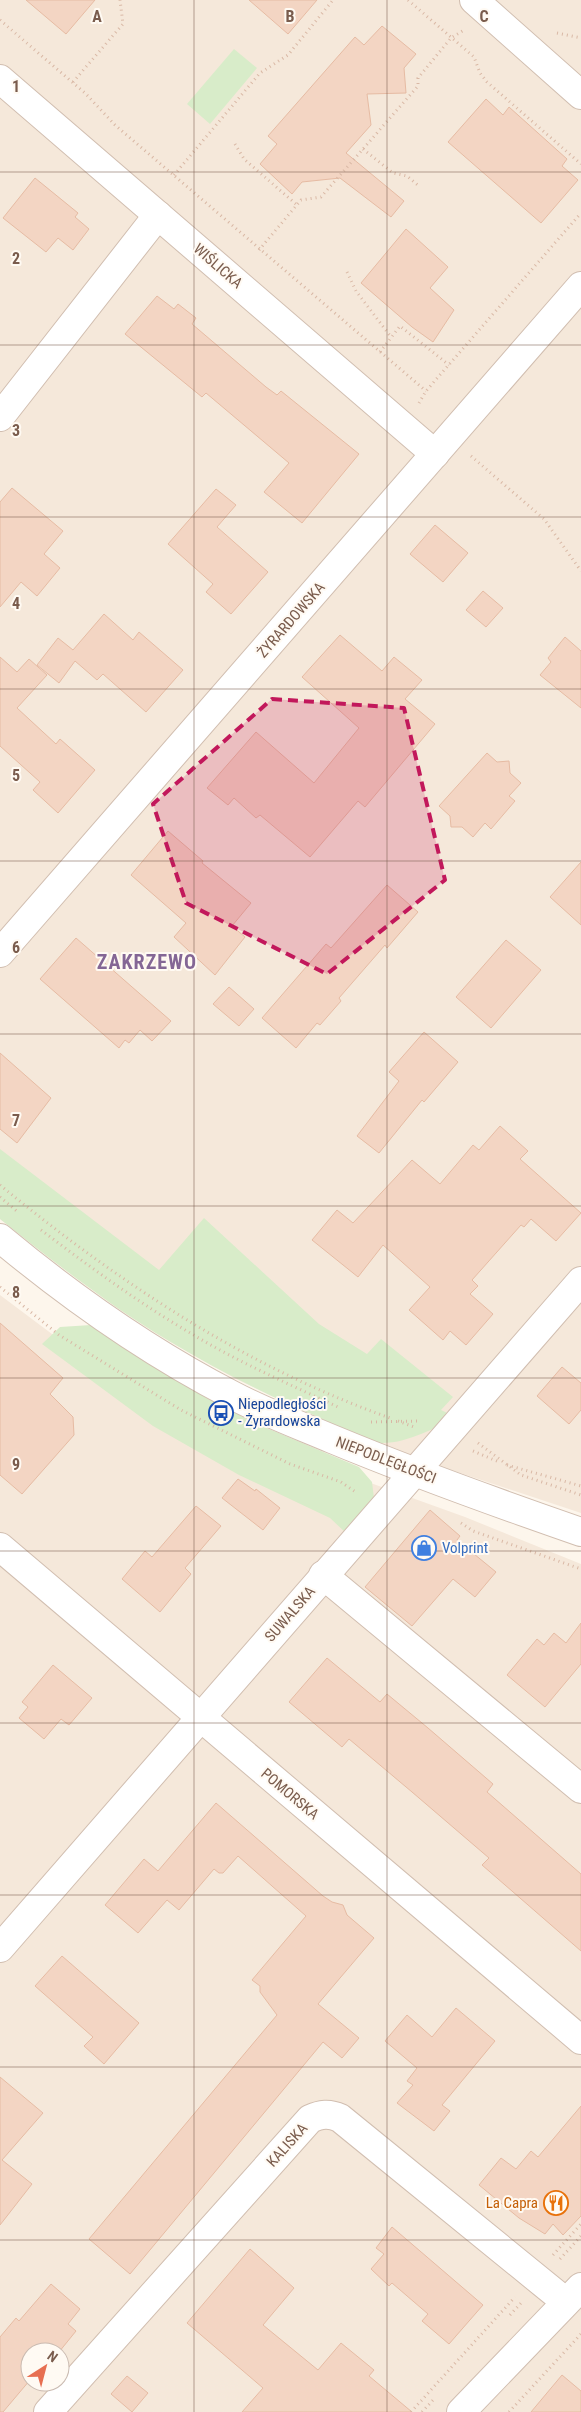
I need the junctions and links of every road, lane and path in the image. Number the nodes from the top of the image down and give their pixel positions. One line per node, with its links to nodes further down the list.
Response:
1 (120, 0): 10 (path)
2 (333, 0): 15 (path)
3 (408, 0): 7 (path)
4 (481, 6): 7 (path); 11 (street)
5 (0, 20): 10 (path)
6 (554, 32): 8 (path)
7 (451, 38): 13 (path); 14 (path)
8 (581, 38)
9 (0, 78): 19 (street, WIŚLICKA)
10 (73, 82): 15 (path)
11 (581, 95)
12 (235, 144): 17 (path)
13 (363, 149): 16 (path); 17 (path)
14 (581, 164)
15 (174, 175): 20 (path)
16 (420, 187)
17 (297, 205): 20 (path)
18 (581, 212): 25 (path)
19 (158, 215): 27 (street); 28 (street, WIŚLICKA)
20 (259, 250): 24 (path)
21 (347, 272): 23 (path)
22 (581, 286): 29 (street, ŻYRARDOWSKA)
23 (391, 337): 24 (path); 25 (path)
24 (380, 352): 26 (path)
25 (449, 365): 26 (path)
26 (426, 391): 28 (path)
27 (0, 417)
28 (405, 428): 29 (street, WIŚLICKA)
29 (435, 454): 32 (street, ŻYRARDOWSKA)
30 (486, 469): 31 (path)
31 (581, 571)
32 (0, 953)
33 (0, 1185): 40 (path)
34 (0, 1197): 35 (path)
35 (26, 1219)
36 (33, 1224): 39 (path)
37 (0, 1238): 44 (street, NIEPODLEGŁOŚCI)
38 (581, 1281): 42 (street, SUWALSKA)
39 (346, 1411)
40 (396, 1420): 41 (path); 42 (path); 42 (path)
41 (367, 1422)
42 (448, 1433): 43 (path); 43 (path); 44 (street, SUWALSKA)
43 (504, 1464): 45 (path); 46 (path)
44 (414, 1472): 47 (street, NIEPODLEGŁOŚCI); 49 (street, SUWALSKA)
45 (581, 1486)
46 (581, 1495)
47 (581, 1532)
48 (0, 1547): 50 (street, POMORSKA)
49 (324, 1576): 50 (street, SUWALSKA); 51 (street)
50 (200, 1718): 52 (street, SUWALSKA); 53 (street, POMORSKA)
51 (581, 1789)
52 (0, 1948)
53 (581, 2040)
54 (581, 2224): 55 (path)
55 (534, 2275): 56 (street, KALISKA); 58 (street, KALISKA); 59 (path)
56 (574, 2295): 60 (street)
57 (581, 2334): 61 (path)
58 (48, 2412)
59 (411, 2412)
60 (461, 2412)
61 (509, 2412)

